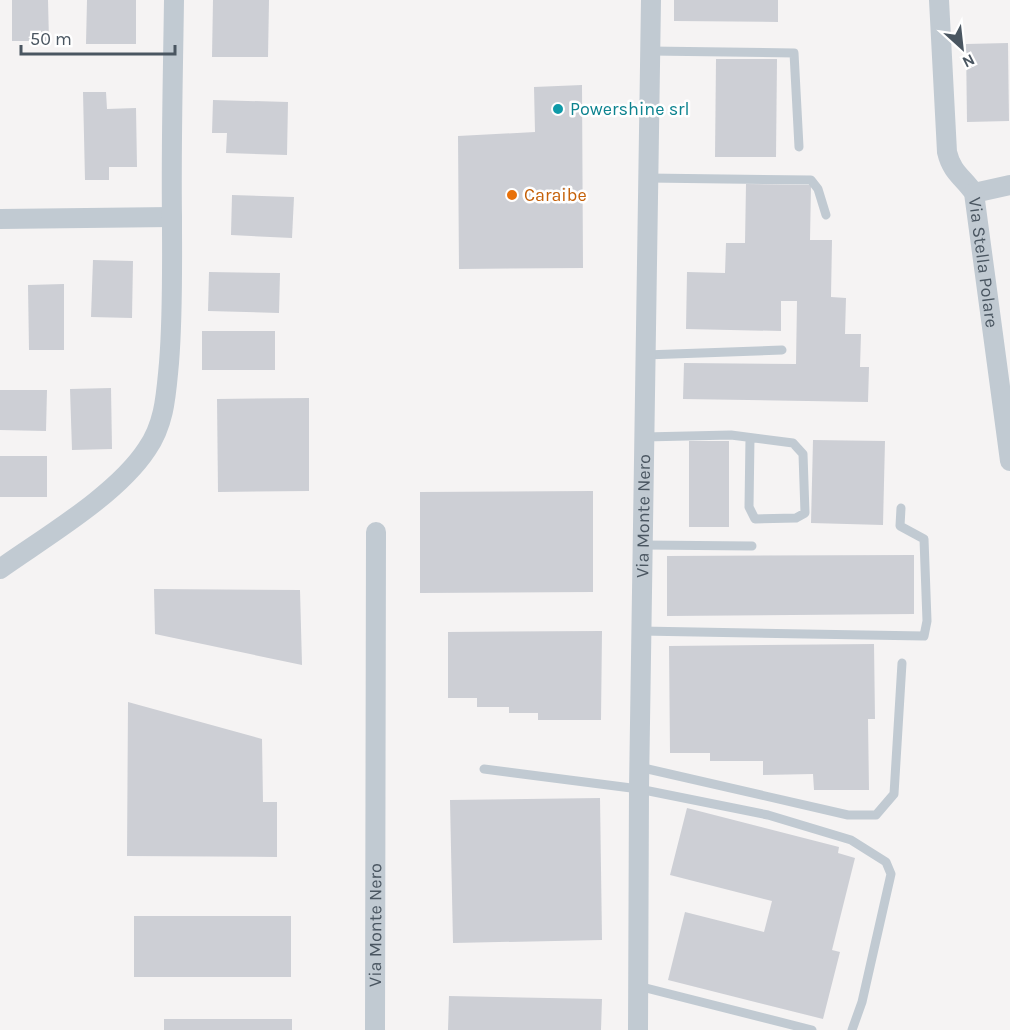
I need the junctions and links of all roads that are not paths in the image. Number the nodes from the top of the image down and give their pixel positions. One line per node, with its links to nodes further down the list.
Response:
1 (174, 0): 10 (street)
2 (651, 0): 4 (street, Via Monte Nero)
3 (939, 0): 8 (street, Via Stella Polare)
4 (650, 51): 5 (lane); 6 (street, Via Monte Nero)
5 (799, 147)
6 (648, 178): 9 (lane); 13 (street, Via Monte Nero)
7 (1010, 184): 8 (street)
8 (974, 193): 16 (street, Via Stella Polare)
9 (826, 215)
10 (172, 217): 11 (street); 21 (street)
11 (0, 219)
12 (782, 350): 13 (lane)
13 (645, 355): 14 (street, Via Monte Nero)
14 (644, 436): 15 (lane); 19 (street, Via Monte Nero)
15 (750, 438): 15 (lane)
16 (1010, 461)
17 (901, 508): 22 (lane)
18 (376, 532): 28 (street, Via Monte Nero)
19 (643, 545): 20 (lane); 22 (street, Via Monte Nero)
20 (752, 546)
21 (0, 569)
22 (641, 631): 24 (street, Via Monte Nero)
23 (902, 663): 24 (lane)
24 (639, 767): 26 (street, Via Monte Nero)
25 (484, 769): 26 (lane)
26 (639, 789): 27 (street, Via Monte Nero); 31 (lane)
27 (638, 986): 29 (street, Via Monte Nero); 30 (lane)
28 (375, 1030)
29 (638, 1030)
30 (812, 1030)
31 (852, 1030)

